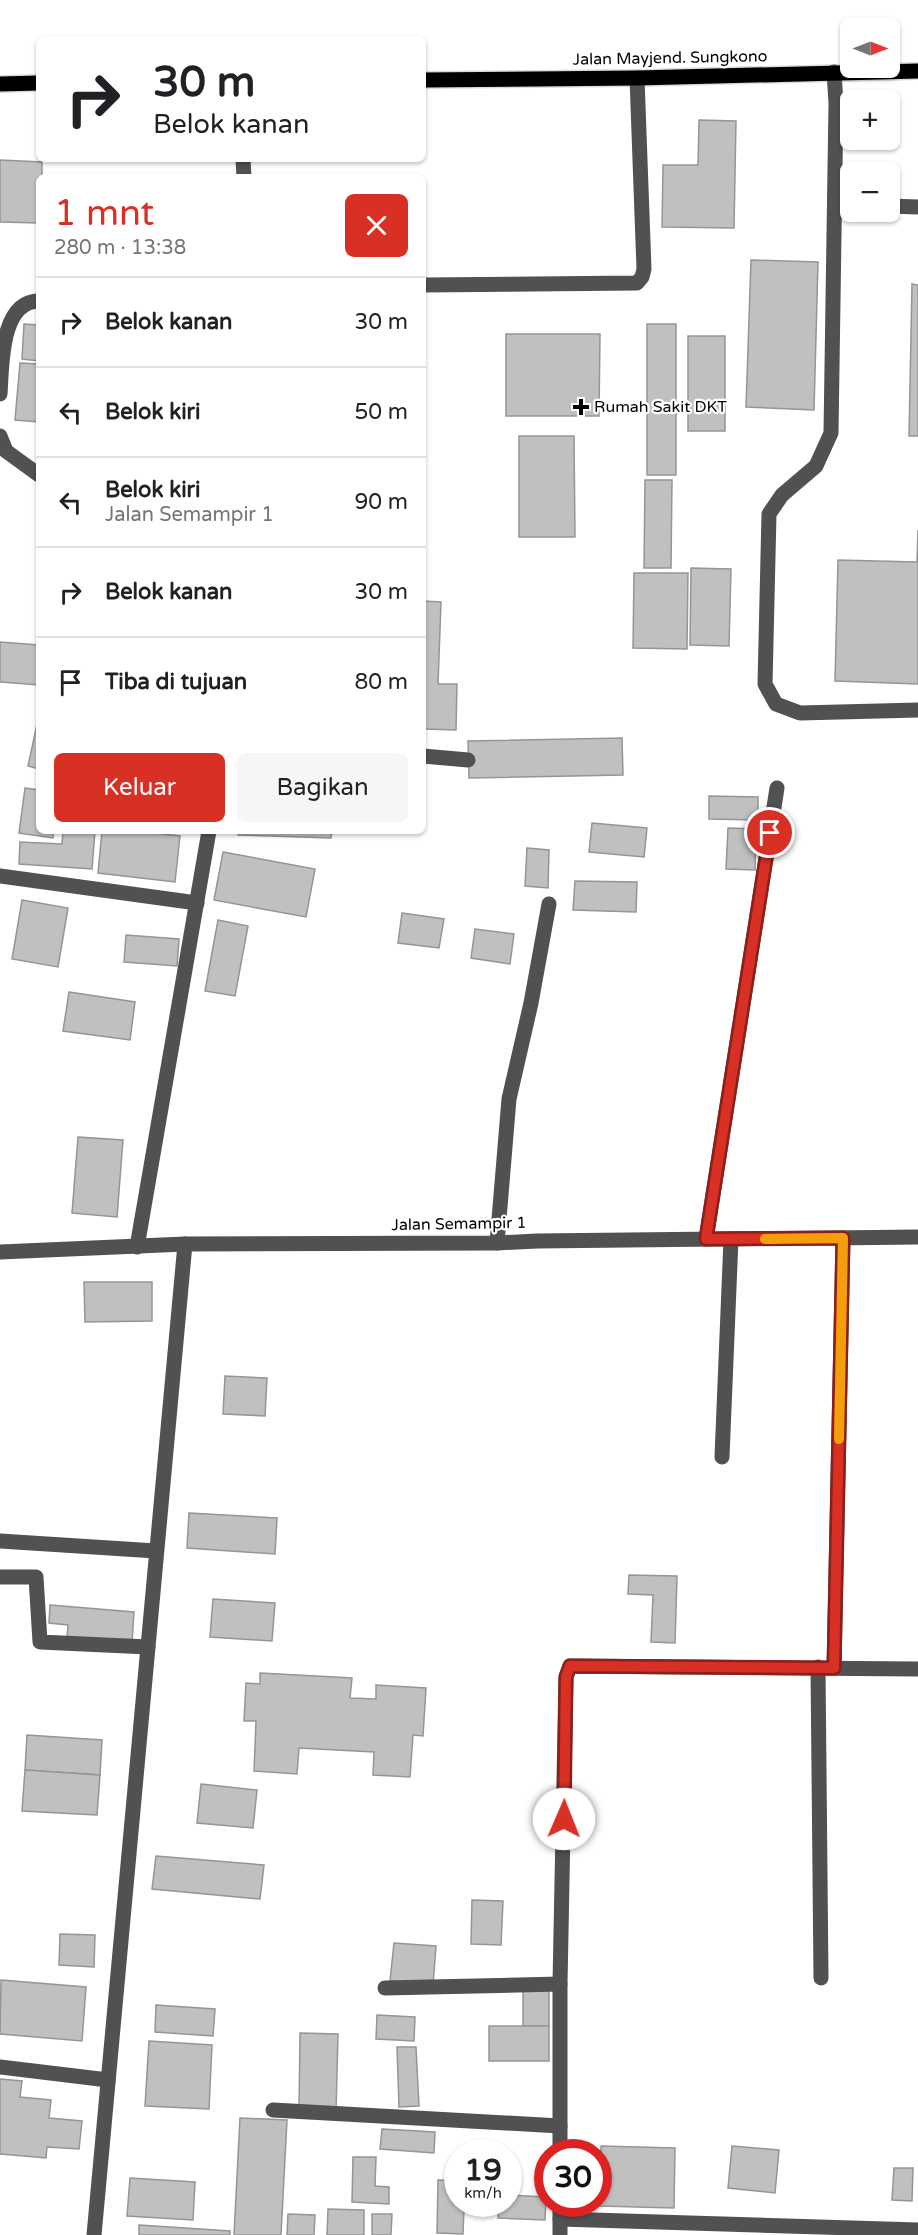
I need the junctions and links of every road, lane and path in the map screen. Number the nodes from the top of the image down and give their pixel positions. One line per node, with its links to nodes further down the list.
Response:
1 (918, 71): 2 (main road, Jalan Mayjend. Sungkono)
2 (834, 72): 3 (main road, Jalan Mayjend. Sungkono); 7 (street)
3 (637, 78): 4 (main road, Jalan Mayjend. Sungkono); 11 (street)
4 (426, 80)
5 (36, 83): 6 (main road)
6 (0, 84)
7 (835, 204): 8 (street); 16 (street)
8 (840, 204)
9 (900, 206): 10 (street)
10 (918, 207)
11 (426, 285)
12 (36, 302): 13 (street)
13 (0, 394)
14 (0, 436): 15 (street)
15 (36, 473)
16 (918, 710)
17 (426, 756): 18 (street)
18 (468, 760)
19 (777, 788): 26 (street)
20 (208, 834): 22 (street)
21 (0, 876): 22 (street)
22 (197, 903): 30 (street)
23 (549, 904): 28 (street)
24 (918, 1237): 25 (street, Jalan Semampir 1)
25 (843, 1238): 27 (street, Jalan Semampir 1); 38 (street)
26 (706, 1239): 27 (street, Jalan Semampir 1); 28 (street, Jalan Semampir 1)
27 (730, 1239): 32 (street)
28 (496, 1243): 29 (street, Jalan Semampir 1)
29 (185, 1244): 30 (street, Jalan Semampir 1); 34 (street)
30 (137, 1246): 31 (street, Jalan Semampir 1)
31 (0, 1252)
32 (722, 1457)
33 (0, 1541): 34 (street)
34 (156, 1551): 36 (street)
35 (0, 1577): 36 (street)
36 (148, 1647): 44 (street)
37 (818, 1667): 38 (street); 40 (street); 41 (street)
38 (834, 1668): 39 (street)
39 (918, 1669)
40 (820, 1978)
41 (560, 1984): 42 (street); 46 (street)
42 (385, 1988)
43 (0, 2067): 44 (street)
44 (108, 2080): 51 (street)
45 (273, 2110): 46 (street)
46 (560, 2127): 47 (street)
47 (560, 2139)
48 (612, 2214): 50 (street)
49 (560, 2217): 52 (street)
50 (918, 2229)
51 (93, 2235)
52 (560, 2235)

